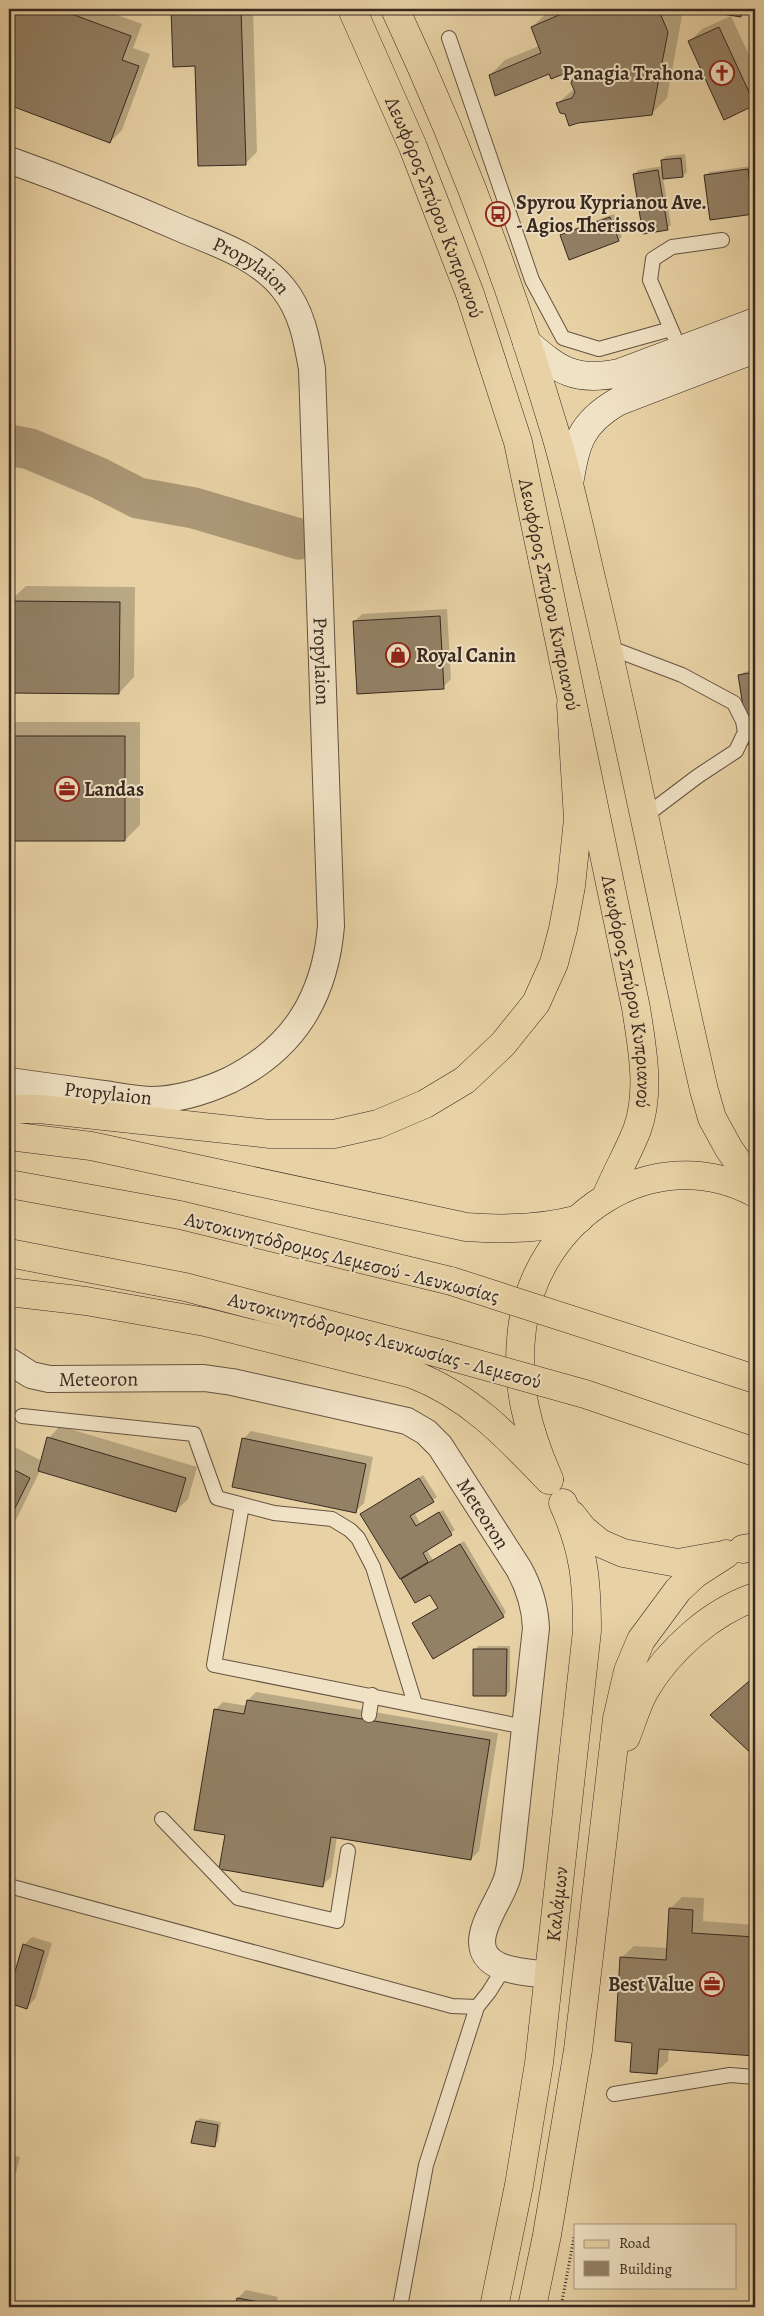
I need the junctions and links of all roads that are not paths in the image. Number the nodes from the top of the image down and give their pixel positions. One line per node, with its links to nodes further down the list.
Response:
1 (352, 9): 12 (main road, Λεωφόρος Σπύρου Κυπριανού)
2 (395, 9): 8 (main road, Λεωφόρος Σπύρου Κυπριανού)
3 (449, 38): 7 (lane)
4 (9, 160): 14 (street, Propylaion)
5 (722, 240): 7 (lane)
6 (755, 322): 7 (main road)
7 (675, 340): 8 (main road)
8 (527, 343): 10 (main road, Λεωφόρος Σπύρου Κυπριανού)
9 (755, 349): 10 (main road)
10 (569, 484): 11 (main road, Λεωφόρος Σπύρου Κυπριανού)
11 (608, 647): 13 (main road, Λεωφόρος Σπύρου Κυπριανού); 13 (lane)
12 (571, 705): 15 (main road); 20 (main road, Λεωφόρος Σπύρου Κυπριανού)
13 (645, 816): 18 (main road, Λεωφόρος Σπύρου Κυπριανού)
14 (9, 1081)
15 (9, 1109)
16 (9, 1136): 21 (main road)
17 (9, 1184): 25 (main road, Αυτοκινητόδρομος Λεμεσού - Λευκωσίας, bridge)
18 (755, 1186)
19 (755, 1193): 20 (main road)
20 (606, 1197): 21 (main road)
21 (579, 1219): 28 (main road)
22 (9, 1253): 27 (main road, Αυτοκινητόδρομος Λευκωσίας - Λεμεσού, bridge)
23 (9, 1292): 28 (main road)
24 (9, 1361): 36 (street, Meteoron)
25 (755, 1379)
26 (22, 1416): 30 (lane)
27 (755, 1452)
28 (549, 1480): 29 (main road)
29 (563, 1503): 31 (main road); 42 (main road, Καλάμων)
30 (242, 1505): 33 (lane); 34 (lane)
31 (745, 1547): 37 (main road, Καλάμων)
32 (755, 1597): 37 (main road)
33 (372, 1695): 34 (lane); 35 (lane)
34 (415, 1704): 36 (lane)
35 (369, 1715)
36 (525, 1728): 41 (street, Meteoron)
37 (611, 1775): 48 (main road, Καλάμων)
38 (162, 1819): 39 (lane)
39 (348, 1851)
40 (9, 1886): 43 (lane)
41 (504, 1968): 42 (street); 43 (lane)
42 (548, 1975): 47 (main road, Καλάμων)
43 (477, 2007): 46 (lane)
44 (755, 2077): 45 (lane)
45 (614, 2094)
46 (400, 2307)
47 (494, 2307)
48 (532, 2307)

